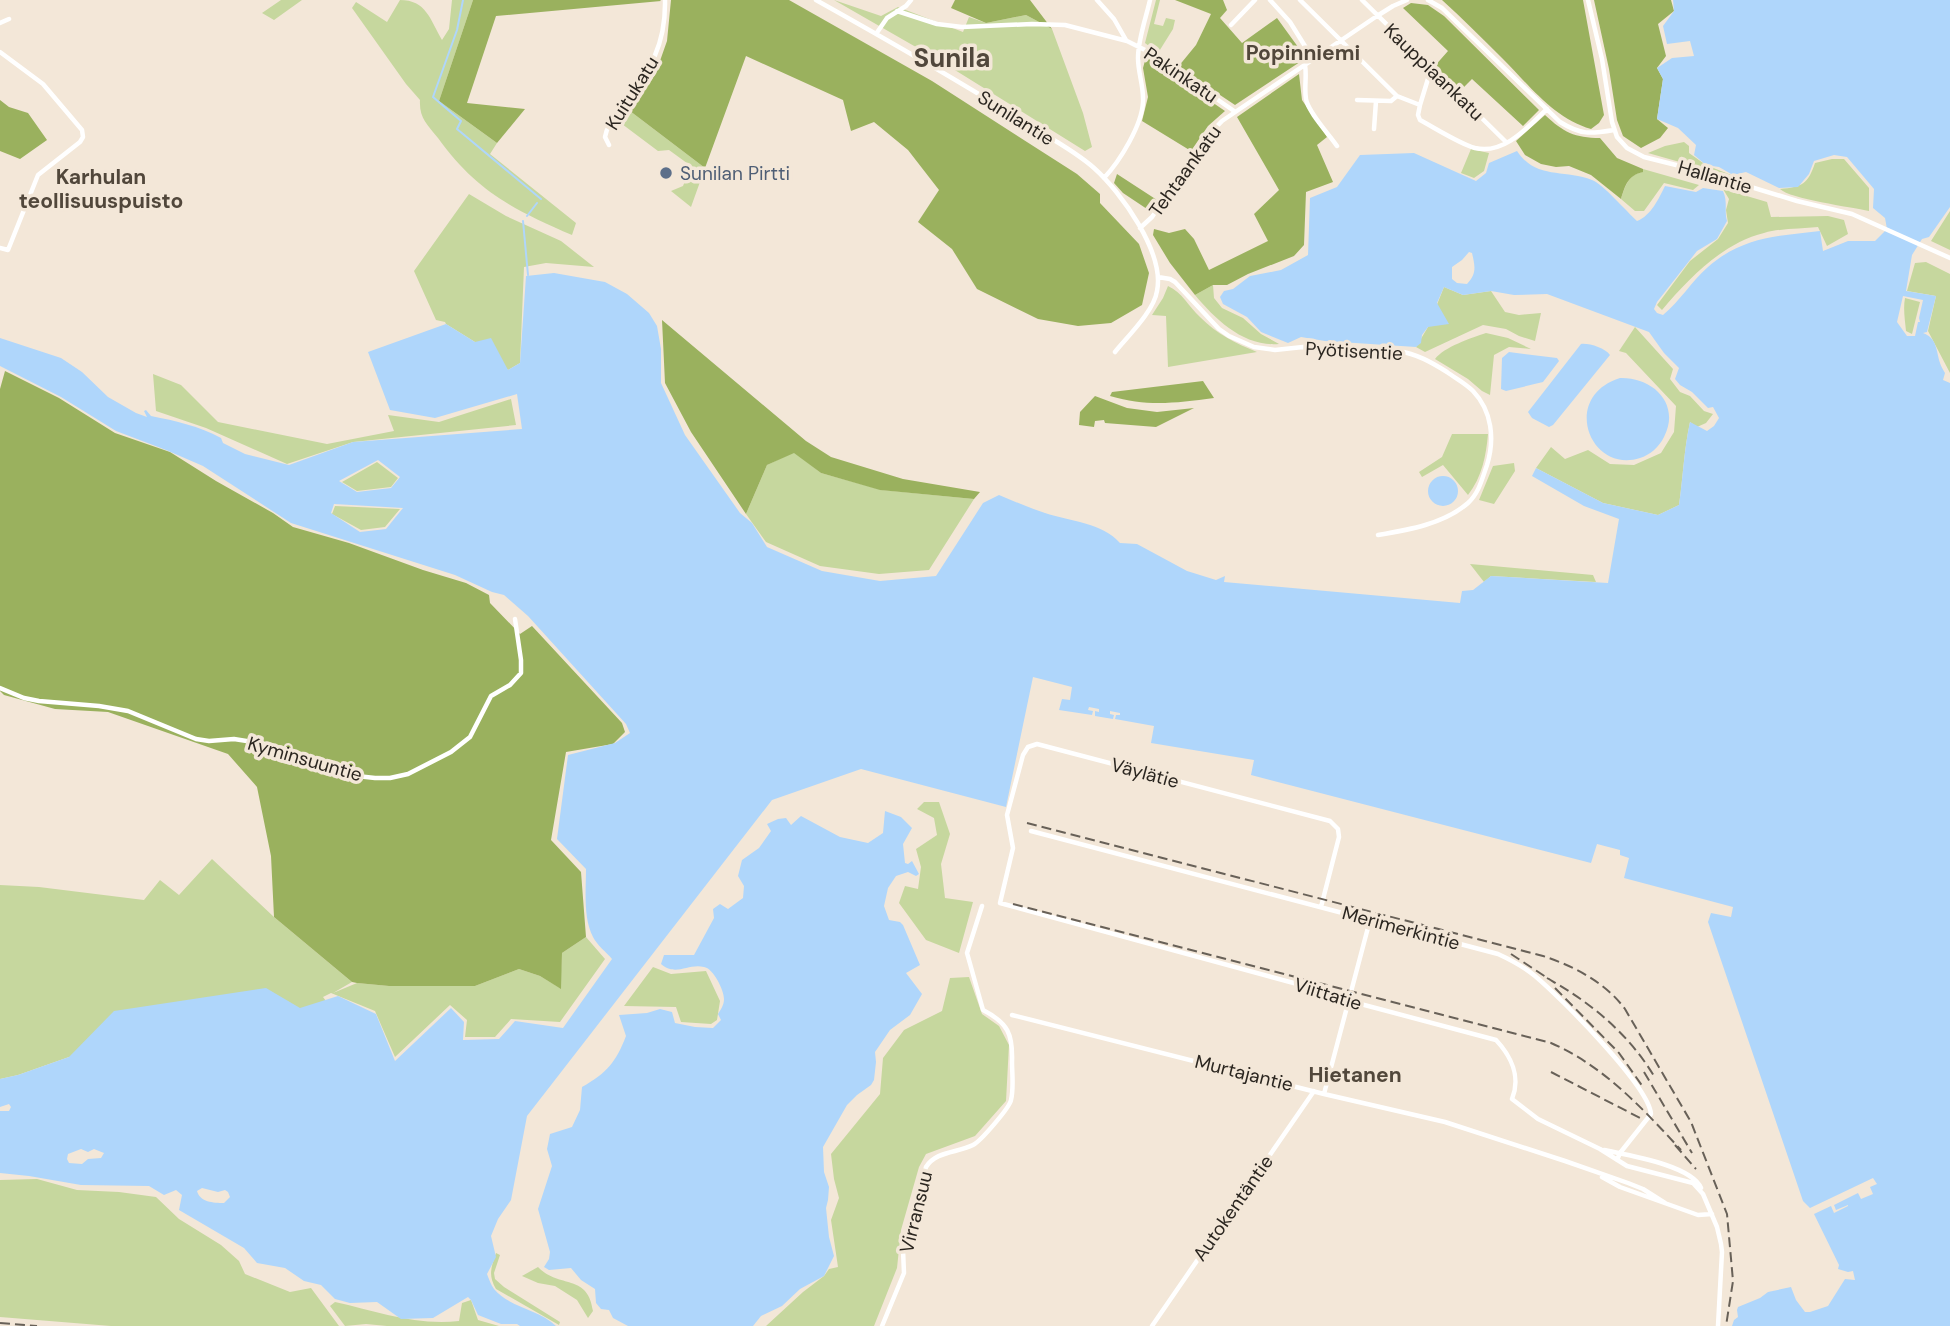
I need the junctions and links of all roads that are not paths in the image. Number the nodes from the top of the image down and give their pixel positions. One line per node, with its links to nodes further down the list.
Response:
1 (665, 0): 35 (street, Kuitukatu)
2 (816, 0): 18 (street, Sunilantie)
3 (911, 0): 13 (street)
4 (1097, 0): 19 (street)
5 (1150, 0): 21 (street)
6 (1255, 0): 17 (street)
7 (1270, 0): 23 (street)
8 (1300, 0): 20 (street)
9 (1362, 0): 14 (street, Kauppiaankatu)
10 (1407, 0): 14 (street, Tehtaankatu)
11 (1428, 0): 30 (street)
12 (1588, 0): 33 (street)
13 (897, 11): 18 (street); 19 (street, Pakinkatu)
14 (1377, 16): 20 (street, Tehtaankatu); 25 (street, Kauppiaankatu)
15 (9, 19): 16 (street)
16 (0, 23)
17 (1231, 25)
18 (876, 34): 37 (street, Sunilantie)
19 (1127, 41): 21 (street, Pakinkatu)
20 (1340, 42): 23 (street, Tehtaankatu); 26 (street)
21 (1140, 47): 31 (street, Pakinkatu); 37 (street)
22 (0, 52): 39 (street)
23 (1313, 59): 24 (street, Tehtaankatu)
24 (1305, 65): 31 (street, Tehtaankatu); 36 (street)
25 (1431, 69): 29 (street); 34 (street, Kauppiaankatu)
26 (1397, 96): 28 (street); 29 (street)
27 (1357, 100): 28 (street)
28 (1376, 101): 32 (street)
29 (1420, 105): 34 (street)
30 (1547, 109): 33 (street); 34 (street)
31 (1234, 111): 38 (street, Tehtaankatu)
32 (1374, 129)
33 (1614, 130): 40 (street, Hallantie)
34 (1506, 143)
35 (609, 145)
36 (1338, 146)
37 (1104, 178): 38 (street, Sunilantie)
38 (1140, 228): 41 (street)
39 (0, 248)
40 (1950, 258)
41 (1158, 277): 42 (street); 43 (street, Pyötisentie)
42 (1115, 352)
43 (1378, 535)
44 (515, 619): 45 (street, Kyminsuuntie)
45 (0, 688)
46 (1031, 831): 49 (street, Merimerkintie)
47 (1000, 903): 49 (street, Väylätie); 51 (street, Viittatie)
48 (982, 906): 62 (street, Virransuu)
49 (1321, 907): 50 (street, Merimerkintie)
50 (1370, 920): 51 (street); 56 (street, Merimerkintie)
51 (1349, 1001): 54 (street); 55 (street, Viittatie)
52 (1012, 1015): 53 (street, Murtajantie)
53 (1314, 1091): 54 (street, Murtajantie); 63 (street, Autokentäntie)
54 (1324, 1094): 58 (street, Murtajantie)
55 (1600, 1149): 56 (street, Viittatie); 57 (street, Viittatie)
56 (1620, 1153): 57 (street, Merimerkintie); 59 (street, Viittatie)
57 (1617, 1160): 59 (street, Viittatie)
58 (1595, 1173): 60 (street); 60 (street)
59 (1703, 1194): 61 (street, Viittatie)
60 (1665, 1203): 61 (street)
61 (1712, 1214): 64 (street, Viittatie)
62 (882, 1326)
63 (1152, 1326)
64 (1718, 1326)

